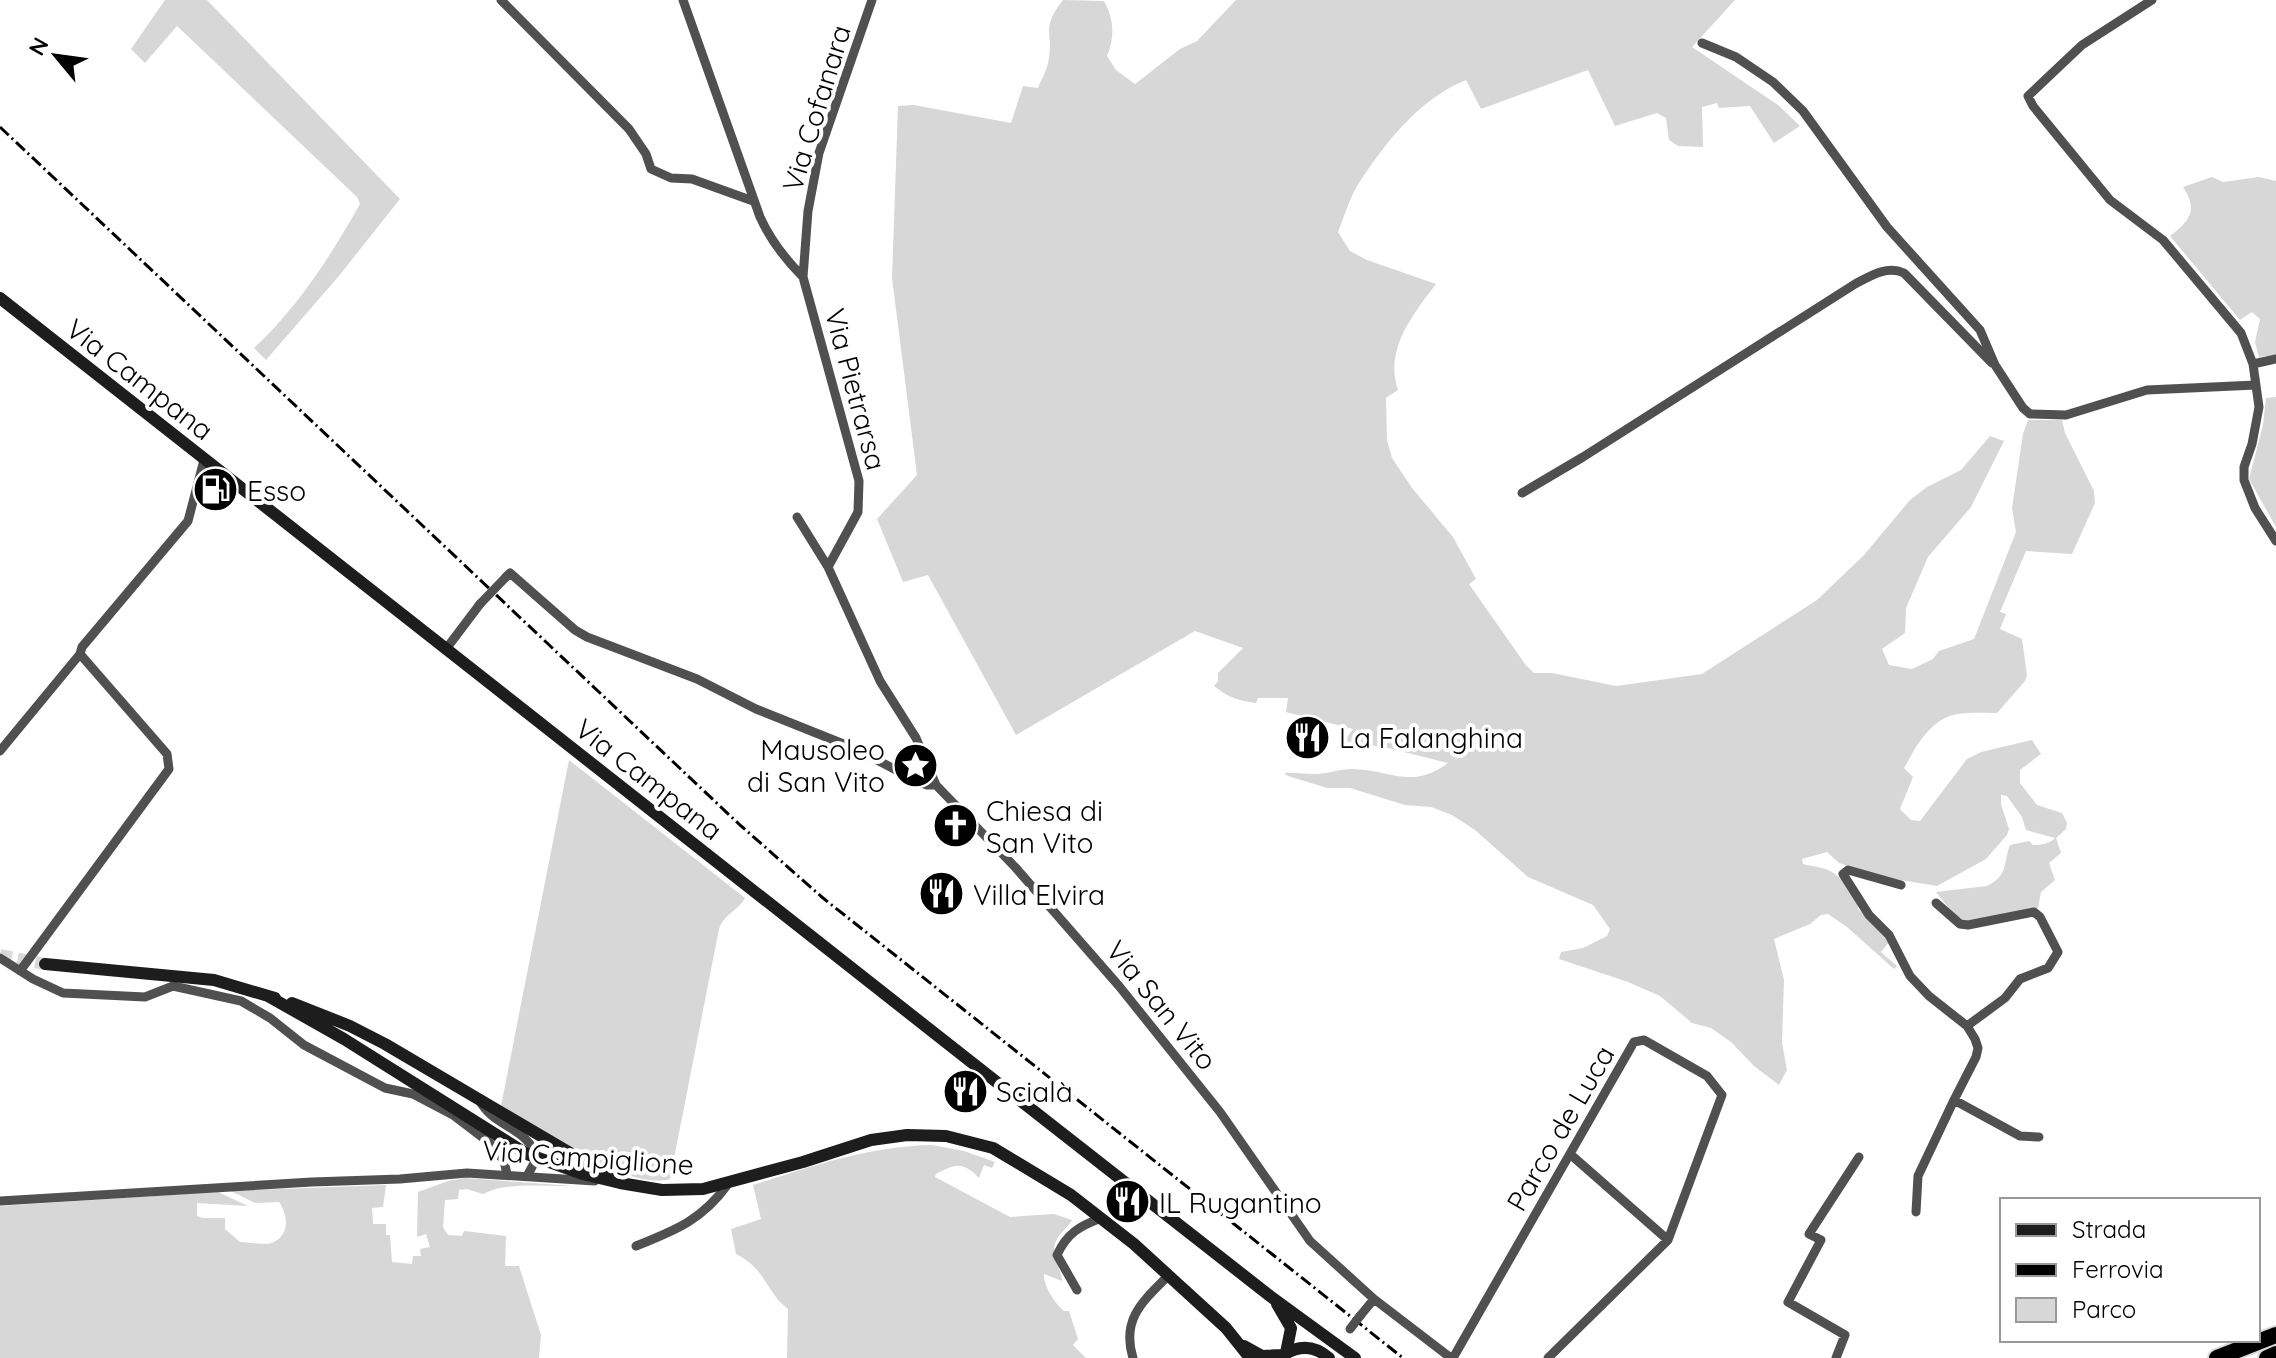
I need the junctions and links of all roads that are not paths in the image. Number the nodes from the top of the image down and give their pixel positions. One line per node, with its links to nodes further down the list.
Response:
1 (501, 0): 6 (street)
2 (683, 0): 6 (street, Via Pietrarsa)
3 (872, 0): 7 (street, Via Cofanara)
4 (2152, 0): 10 (street)
5 (1702, 43): 11 (street)
6 (753, 201): 7 (street, Via Pietrarsa)
7 (803, 277): 17 (street, Via Pietrarsa)
8 (0, 298): 13 (main road, Via Campana)
9 (2276, 359): 10 (street)
10 (2253, 364): 12 (street)
11 (1995, 365): 12 (street); 14 (street)
12 (2256, 385): 16 (street)
13 (204, 460): 18 (main road, Via Campana); 19 (street)
14 (1522, 493)
15 (797, 517): 17 (street)
16 (2276, 541)
17 (828, 567): 21 (street)
18 (446, 649): 21 (street, Via San Vito, bridge); 46 (main road, Via Campana)
19 (80, 654): 20 (street); 26 (street)
20 (0, 751)
21 (936, 785): 47 (street, Via San Vito)
22 (1901, 885): 28 (street)
23 (1936, 903): 28 (street)
24 (0, 958): 26 (street)
25 (45, 964): 27 (main road)
26 (20, 971): 35 (street)
27 (268, 996): 29 (main road); 34 (main road)
28 (1967, 1026): 30 (street)
29 (479, 1099): 34 (street); 37 (main road)
30 (1954, 1100): 31 (street); 40 (street)
31 (2039, 1137)
32 (1570, 1154): 42 (street); 42 (street, Parco de Luca); 58 (street, Parco de Luca)
33 (1859, 1157): 60 (street)
34 (537, 1158): 36 (street); 37 (main road)
35 (507, 1174): 36 (street, Via Campiglione); 39 (street, Via Campiglione)
36 (527, 1176): 37 (street, Via Campiglione)
37 (620, 1183): 38 (main road, Via Campiglione)
38 (728, 1184): 41 (main road, Via Campiglione); 43 (street)
39 (0, 1201)
40 (1916, 1212)
41 (1101, 1218): 44 (main road, Via Campiglione); 45 (street)
42 (1668, 1240): 59 (street, Parco de Luca)
43 (636, 1246)
44 (1169, 1275): 50 (main road, Via Campiglione); 55 (street)
45 (1077, 1290)
46 (1270, 1296): 48 (main road, Via Campana); 53 (main road, Via Campana)
47 (1374, 1299): 51 (street, bridge); 58 (street, Via San Vito)
48 (1307, 1321): 51 (main road, Via Campana); 54 (main road)
49 (2258, 1342): 61 (highway)
50 (1240, 1343): 53 (main road, Via Campiglione); 56 (main road, Via Campiglione)
51 (1338, 1344): 57 (main road, Via Campana)
52 (2276, 1354): 62 (highway)
53 (1282, 1355): 54 (main road, Via Campiglione)
54 (1329, 1357)
55 (1133, 1358)
56 (1250, 1358)
57 (1355, 1358)
58 (1452, 1358)
59 (1548, 1358)
60 (1836, 1358)
61 (2217, 1358)
62 (2267, 1358)

